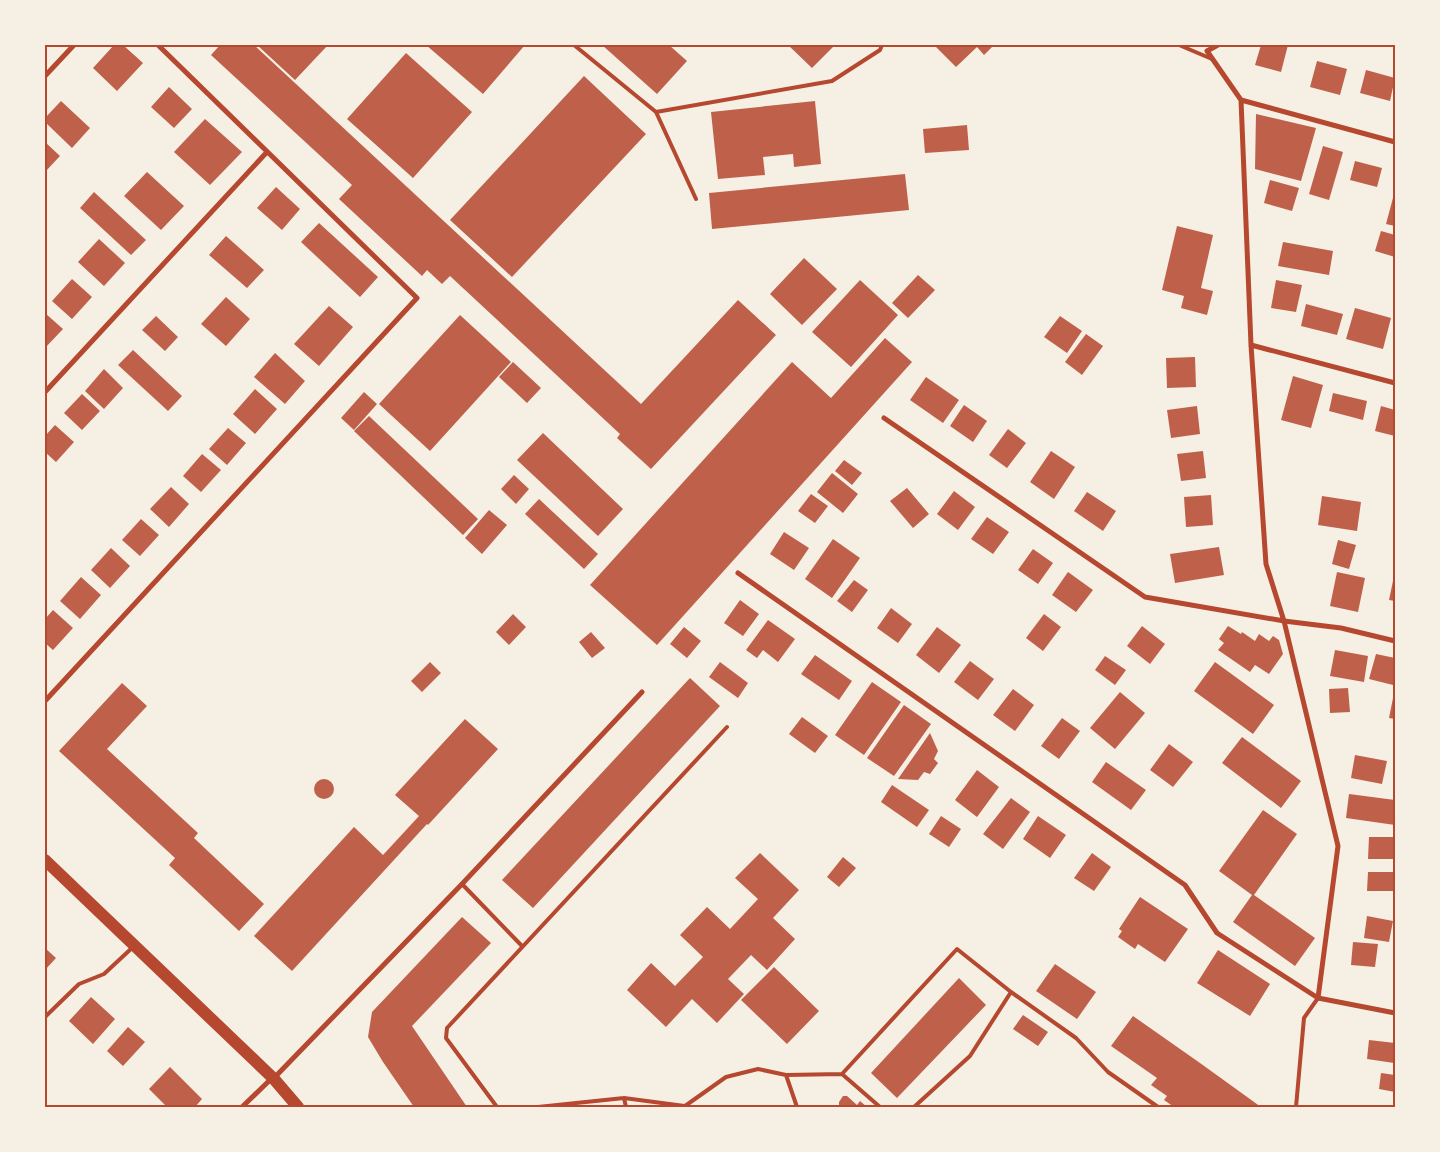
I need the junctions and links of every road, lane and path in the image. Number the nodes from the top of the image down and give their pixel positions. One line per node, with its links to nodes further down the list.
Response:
1 (74, 45): 8 (street)
2 (158, 45): 12 (street)
3 (574, 45): 10 (lane)
4 (882, 45): 10 (lane)
5 (1179, 45): 7 (lane)
6 (1218, 45): 7 (street)
7 (1214, 60): 9 (street)
8 (45, 76)
9 (1241, 100): 11 (street); 14 (street)
10 (656, 112): 13 (lane)
11 (1395, 142)
12 (267, 152): 16 (street); 22 (street)
13 (696, 199)
14 (1251, 345): 15 (street); 19 (street)
15 (1395, 383)
16 (45, 392)
17 (884, 418): 19 (street)
18 (738, 573): 29 (street)
19 (1284, 621): 20 (street); 29 (street)
20 (1395, 641)
21 (642, 692): 25 (street)
22 (45, 701)
23 (727, 728): 27 (lane)
24 (45, 860): 26 (main road)
25 (462, 884): 27 (lane); 34 (street)
26 (135, 946): 31 (lane); 34 (main road)
27 (522, 946): 39 (lane)
28 (1011, 992): 32 (lane); 45 (lane); 46 (lane)
29 (1318, 998): 30 (street); 47 (lane)
30 (1395, 1013)
31 (45, 1018)
32 (842, 1074): 33 (lane); 44 (lane)
33 (786, 1076): 36 (lane); 43 (lane)
34 (273, 1078): 37 (street); 38 (main road)
35 (624, 1098): 36 (lane); 40 (lane); 41 (lane)
36 (685, 1106): 42 (lane)
37 (242, 1107)
38 (298, 1107)
39 (497, 1107)
40 (538, 1107)
41 (626, 1107)
42 (692, 1107)
43 (797, 1107)
44 (880, 1107)
45 (914, 1107)
46 (1158, 1107)
47 (1296, 1107)

